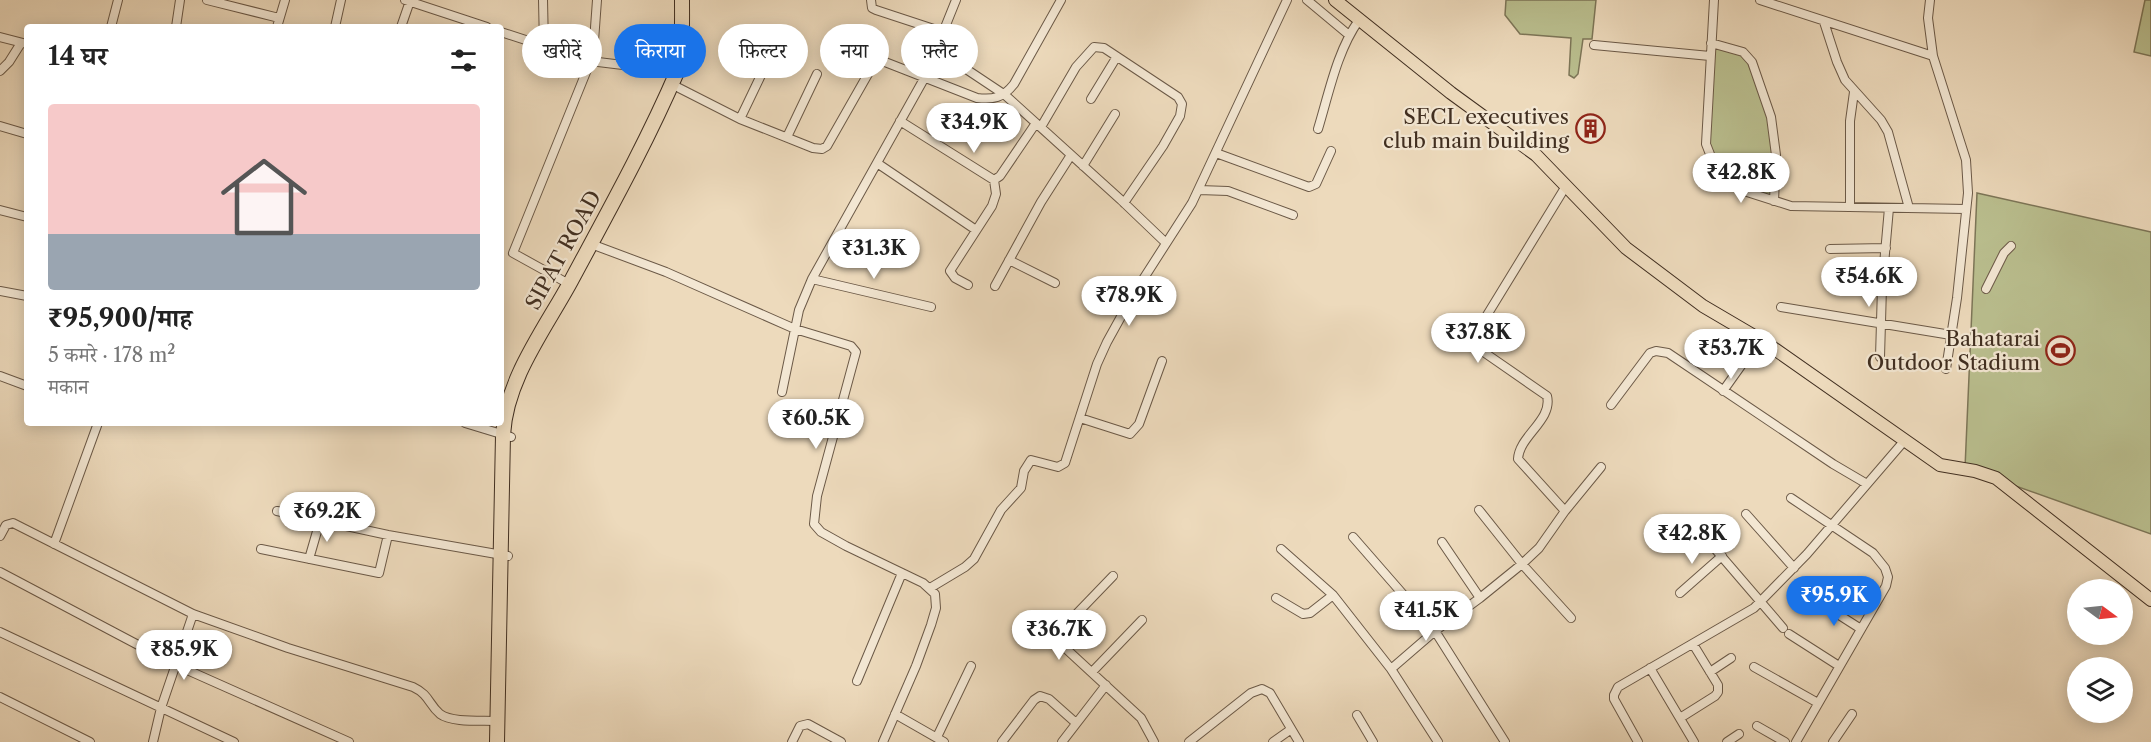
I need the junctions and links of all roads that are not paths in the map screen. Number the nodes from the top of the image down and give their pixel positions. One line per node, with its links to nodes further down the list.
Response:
1 (118, 0): 23 (street)
2 (180, 0): 24 (street)
3 (207, 0): 20 (street)
4 (285, 0): 20 (street)
5 (341, 0): 26 (street)
6 (543, 0): 29 (street)
7 (597, 0): 30 (street)
8 (682, 0): 31 (highway, SIPAT ROAD)
9 (690, 0): 32 (highway, SIPAT ROAD)
10 (871, 0): 33 (street)
11 (956, 0): 34 (street)
12 (1061, 0): 57 (street)
13 (1287, 0): 68 (street)
14 (1306, 0): 36 (street)
15 (1335, 0): 21 (main road)
16 (1713, 0): 39 (street)
17 (1760, 0): 22 (street)
18 (1930, 0): 43 (street)
19 (408, 1): 27 (street); 28 (street)
20 (279, 18): 25 (street)
21 (1359, 20): 36 (street); 73 (main road)
22 (1824, 22): 43 (street); 56 (street)
23 (112, 24)
24 (176, 24)
25 (278, 24)
26 (336, 24)
27 (402, 24)
28 (478, 24)
29 (544, 24)
30 (595, 24)
31 (682, 24)
32 (690, 24)
33 (919, 24)
34 (946, 24)
35 (504, 33): 38 (street)
36 (1349, 35): 64 (street)
37 (0, 37): 40 (street)
38 (522, 39)
39 (1711, 43): 42 (street); 75 (street)
40 (24, 44): 46 (street)
41 (1594, 45): 42 (street)
42 (1710, 56): 75 (street)
43 (1933, 56): 80 (street)
44 (1116, 58): 58 (street); 62 (street); 76 (street)
45 (901, 68): 66 (street)
46 (0, 71)
47 (817, 74): 66 (street)
48 (978, 77): 57 (street)
49 (583, 78): 93 (street)
50 (677, 78): 86 (highway, SIPAT ROAD)
51 (680, 78): 55 (highway, SIPAT ROAD)
52 (760, 78): 60 (street)
53 (924, 78): 61 (street)
54 (927, 78): 57 (street)
55 (679, 88): 60 (street); 86 (highway, SIPAT ROAD)
56 (1854, 92): 77 (street); 79 (street)
57 (1005, 95): 62 (street)
58 (1091, 99)
59 (1115, 114): 71 (street)
60 (740, 119): 66 (street)
61 (900, 121): 70 (street); 72 (street)
62 (1039, 125): 69 (street); 72 (street)
63 (0, 126): 65 (street)
64 (1318, 129)
65 (24, 133)
66 (787, 137)
67 (1331, 151): 68 (street)
68 (1216, 153): 74 (street)
69 (1071, 155): 71 (street); 90 (street)
70 (877, 163): 84 (street); 91 (street)
71 (1083, 166): 76 (street)
72 (994, 180): 84 (street)
73 (1566, 186): 104 (main road); 123 (street)
74 (1199, 190): 82 (street); 85 (street)
75 (1774, 201): 77 (street)
76 (1124, 202): 85 (street)
77 (1850, 207): 78 (street)
78 (1890, 208): 79 (street); 88 (street)
79 (1909, 208): 80 (street)
80 (1966, 209): 103 (street)
81 (0, 210): 83 (street)
82 (1293, 214)
83 (24, 216)
84 (976, 230): 94 (street)
85 (1166, 243): 113 (street)
86 (594, 245): 93 (highway, SIPAT ROAD); 102 (street); 116 (highway, SIPAT ROAD)
87 (2011, 246): 96 (street)
88 (1886, 248): 89 (street); 101 (street)
89 (1830, 249)
90 (1009, 260): 92 (street); 95 (street)
91 (812, 279): 99 (street); 102 (street)
92 (1055, 283)
93 (569, 284): 116 (highway, SIPAT ROAD)
94 (968, 285)
95 (995, 286)
96 (1986, 289)
97 (0, 291): 98 (street)
98 (24, 295)
99 (931, 307)
100 (1781, 308): 101 (street)
101 (1881, 323): 103 (street); 105 (street)
102 (795, 328): 111 (street); 141 (street)
103 (1951, 335): 107 (street)
104 (1760, 339): 110 (street); 117 (main road)
105 (1880, 357)
106 (1162, 362): 113 (street)
107 (1946, 369)
108 (0, 376): 109 (street)
109 (24, 385)
110 (1723, 391): 112 (street); 119 (street)
111 (782, 392)
112 (1611, 405)
113 (1080, 418): 143 (street)
114 (97, 426): 132 (street)
115 (475, 426): 116 (street)
116 (507, 436): 135 (highway, SIPAT ROAD)
117 (1905, 440): 119 (street); 148 (main road)
118 (1601, 467): 123 (street)
119 (1868, 484): 126 (street)
120 (1791, 498): 126 (street)
121 (1479, 510): 138 (street)
122 (277, 511): 125 (street)
123 (1565, 511): 138 (street)
124 (1746, 514): 139 (street)
125 (320, 521): 127 (street); 137 (street)
126 (1832, 525): 139 (street); 154 (street)
127 (388, 535): 135 (street); 137 (street)
128 (0, 536): 132 (street)
129 (1353, 537): 155 (street)
130 (1442, 542): 147 (street)
131 (1710, 543): 136 (street)
132 (54, 544): 151 (street)
133 (261, 549): 137 (street)
134 (1281, 549): 145 (street)
135 (504, 556): 176 (highway, SIPAT ROAD); 187 (highway, SIPAT ROAD)
136 (1722, 556): 144 (street); 149 (street)
137 (309, 559)
138 (1522, 564): 147 (street); 152 (street)
139 (1794, 568): 149 (street)
140 (0, 572): 159 (street)
141 (902, 573): 143 (street); 167 (street)
142 (1113, 576): 165 (street)
143 (930, 588): 172 (street)
144 (1680, 593)
145 (1333, 595): 146 (street); 164 (street)
146 (1276, 598)
147 (1480, 598): 155 (street)
148 (2151, 600)
149 (1760, 602): 157 (street); 161 (street)
150 (1822, 604): 154 (street)
151 (193, 614): 159 (street); 176 (street)
152 (1571, 618)
153 (1142, 620): 165 (street)
154 (1861, 629): 161 (street)
155 (1435, 631): 164 (street); 199 (street)
156 (0, 632): 171 (street)
157 (1693, 644): 163 (street); 166 (street)
158 (1731, 658): 166 (street)
159 (176, 664): 171 (street); 185 (street)
160 (970, 666): 181 (street)
161 (1839, 666): 170 (street)
162 (1754, 667): 170 (street)
163 (1650, 668): 175 (street); 200 (street)
164 (1391, 669): 198 (street)
165 (1092, 672): 168 (street)
166 (1710, 672): 175 (street)
167 (857, 681)
168 (1106, 685): 177 (street); 193 (street)
169 (0, 697): 182 (street)
170 (1818, 703): 204 (street)
171 (161, 708): 183 (street); 184 (street)
172 (895, 714): 181 (street); 190 (street)
173 (1852, 714): 205 (street)
174 (1357, 715): 197 (street)
175 (1680, 718): 201 (street)
176 (498, 721): 186 (highway, SIPAT ROAD)
177 (1076, 723): 191 (street); 192 (street)
178 (1757, 726): 203 (street)
179 (1290, 730): 194 (street); 195 (street); 196 (street)
180 (1739, 734): 202 (street)
181 (940, 740)
182 (90, 742)
183 (153, 742)
184 (234, 742)
185 (349, 742)
186 (497, 742)
187 (506, 742)
188 (792, 742): 189 (street)
189 (841, 742)
190 (883, 742)
191 (1002, 742)
192 (1062, 742)
193 (1154, 742)
194 (1189, 742)
195 (1273, 742)
196 (1299, 742)
197 (1373, 742)
198 (1438, 742)
199 (1505, 742)
200 (1638, 742)
201 (1694, 742)
202 (1727, 742)
203 (1785, 742)
204 (1796, 742)
205 (1833, 742)

